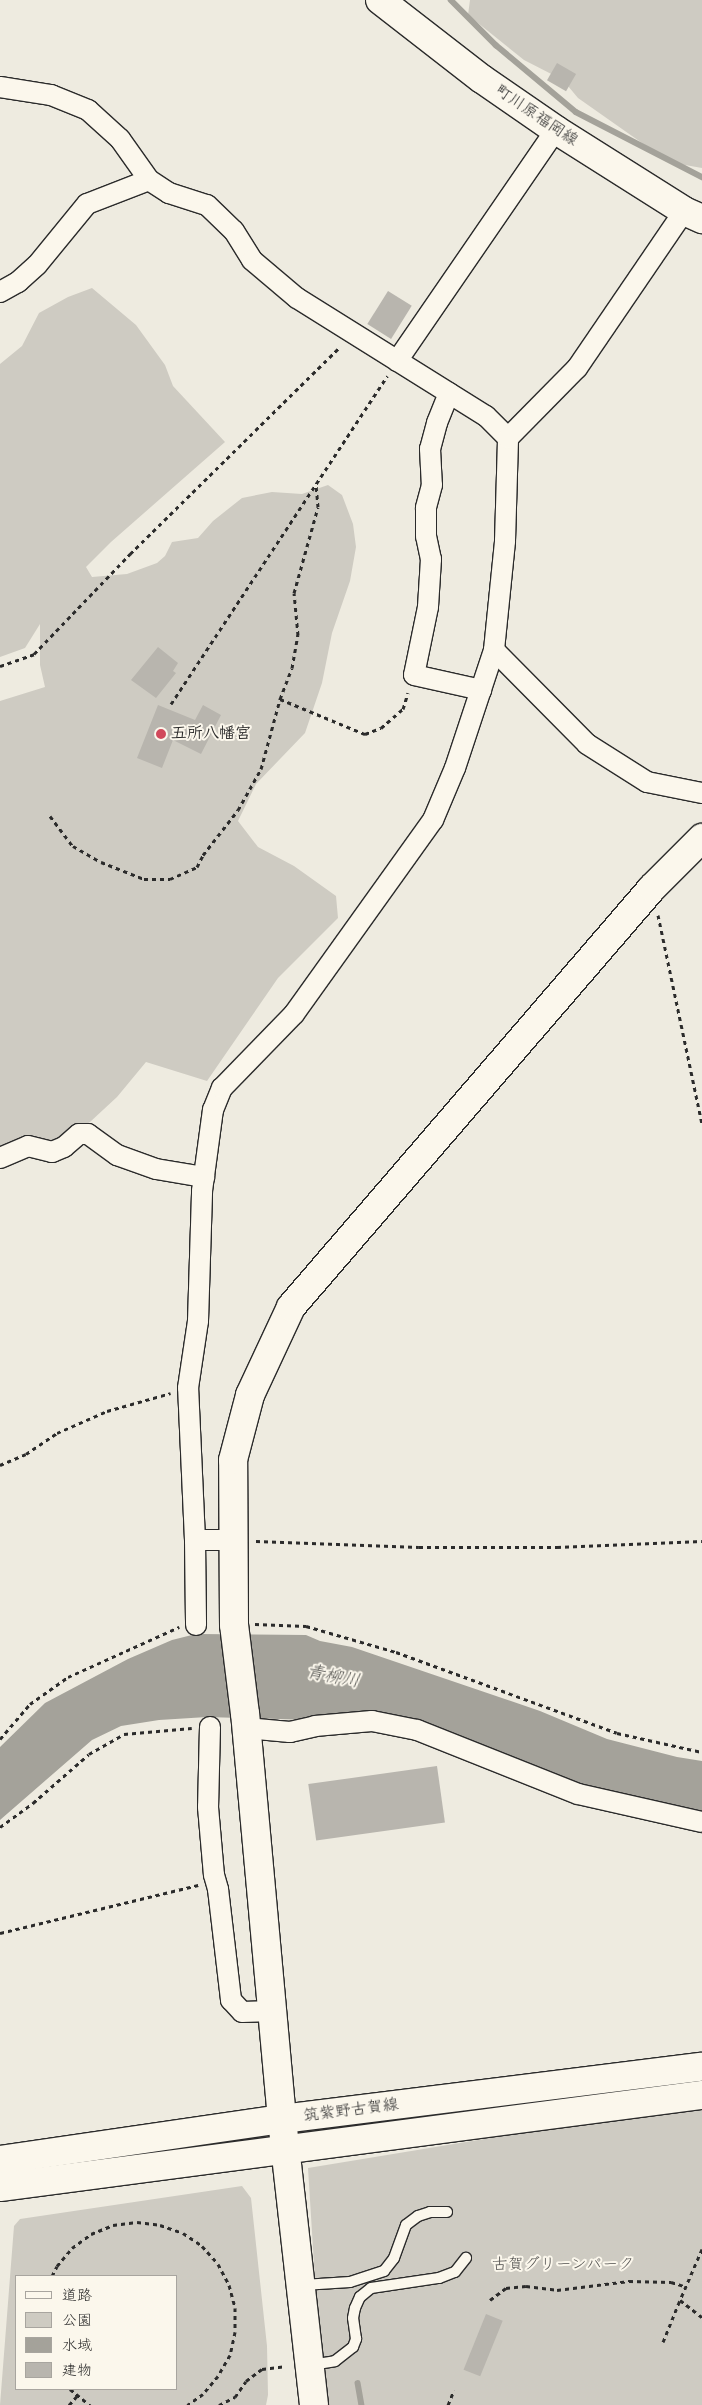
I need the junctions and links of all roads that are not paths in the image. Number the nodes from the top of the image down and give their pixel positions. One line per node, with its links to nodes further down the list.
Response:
1 (380, 0): 3 (main road, 町川原福岡線)
2 (0, 87): 4 (street)
3 (556, 130): 5 (main road, 町川原福岡線); 7 (street)
4 (149, 180): 6 (street); 7 (street)
5 (693, 215): 9 (street)
6 (0, 292)
7 (397, 361): 8 (street)
8 (449, 394): 9 (street); 11 (street)
9 (508, 438): 10 (street)
10 (494, 650): 11 (street); 12 (street)
11 (481, 690): 15 (street)
12 (702, 793)
13 (702, 838): 17 (main road)
14 (0, 1158): 15 (street)
15 (204, 1176): 16 (street)
16 (194, 1540): 17 (street); 18 (street)
17 (232, 1540): 19 (main road)
18 (196, 1625)
19 (245, 1721): 21 (street); 22 (main road)
20 (210, 1728): 22 (street)
21 (702, 1822)
22 (273, 2012): 25 (main road)
23 (702, 2066): 25 (main road, 筑紫野古賀線)
24 (702, 2095): 26 (main road, 筑紫野古賀線)
25 (282, 2119): 26 (main road); 27 (main road, 筑紫野古賀線)
26 (285, 2149): 28 (main road, 筑紫野古賀線); 31 (main road)
27 (0, 2160)
28 (0, 2186)
29 (447, 2212): 31 (lane)
30 (466, 2258): 32 (lane)
31 (299, 2286): 32 (main road)
32 (298, 2366): 33 (main road)
33 (314, 2405)

